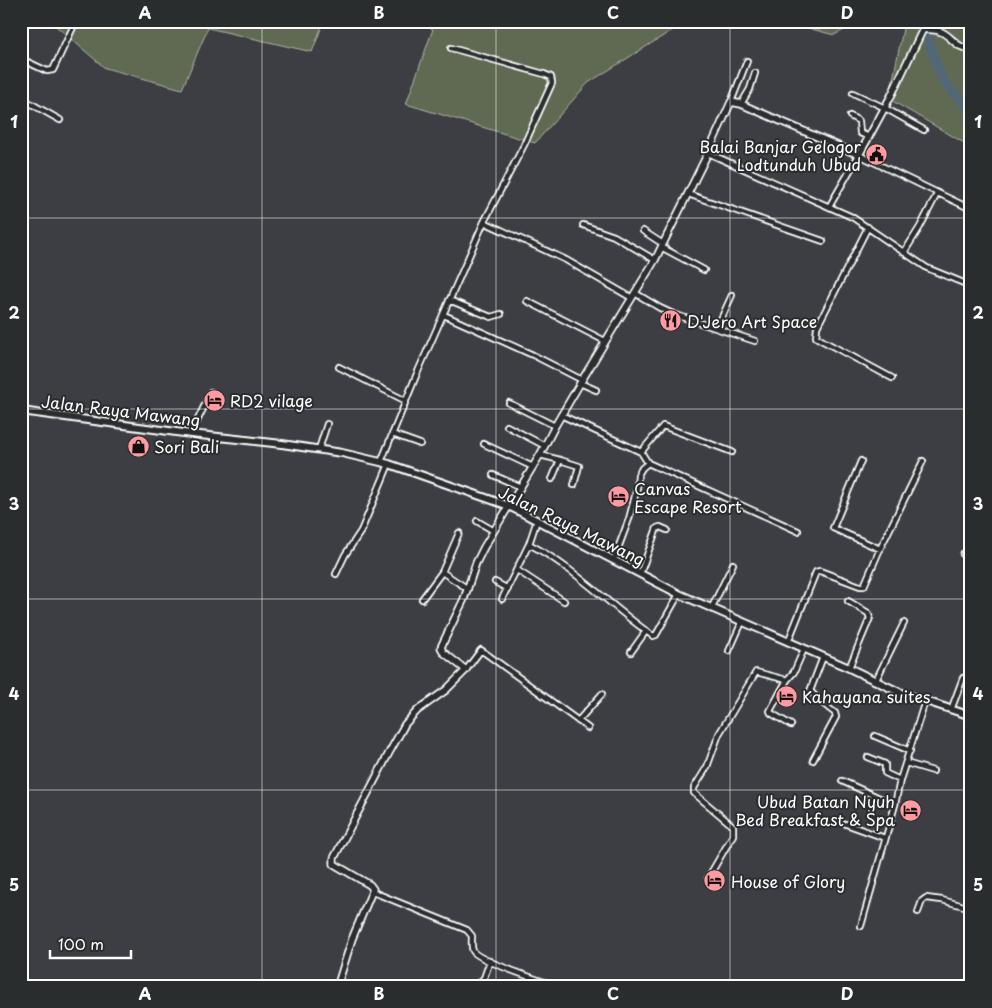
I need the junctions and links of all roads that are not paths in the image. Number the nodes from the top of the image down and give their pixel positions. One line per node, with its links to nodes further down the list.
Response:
1 (76, 21): 4 (street)
2 (451, 48): 22 (street)
3 (971, 48): 11 (street)
4 (21, 59)
5 (747, 61): 9 (street)
6 (755, 74): 10 (street)
7 (853, 93): 11 (street)
8 (21, 98): 13 (street)
9 (731, 102): 10 (street); 16 (street)
10 (741, 104): 17 (street)
11 (885, 108): 14 (street); 15 (street)
12 (850, 116): 15 (street)
13 (60, 120)
14 (924, 130)
15 (869, 137): 17 (street)
16 (708, 153): 18 (street); 20 (street)
17 (859, 155): 19 (street); 20 (street)
18 (688, 194): 26 (street); 27 (street)
19 (937, 194): 21 (street); 28 (street)
20 (829, 207): 24 (street)
21 (971, 209)
22 (484, 222): 32 (street); 34 (street)
23 (583, 225): 29 (street)
24 (868, 227): 28 (street); 42 (street)
25 (643, 231): 27 (street)
26 (823, 241)
27 (662, 245): 29 (street); 30 (street)
28 (905, 251): 31 (street)
29 (655, 260): 32 (street)
30 (704, 270)
31 (971, 286)
32 (634, 295): 38 (street); 39 (street)
33 (732, 295): 38 (street)
34 (449, 300): 36 (street); 37 (street)
35 (527, 301): 39 (street)
36 (444, 314): 43 (street); 46 (street)
37 (501, 314)
38 (718, 328): 40 (street)
39 (605, 341): 43 (street)
40 (755, 341)
41 (339, 366): 46 (street)
42 (892, 378)
43 (581, 381): 44 (street); 49 (street)
44 (596, 390)
45 (211, 392): 53 (street)
46 (406, 401): 54 (street)
47 (509, 403): 52 (street)
48 (21, 411): 53 (main road, Jalan Raya Mawang)
49 (561, 415): 52 (street); 59 (street)
50 (327, 424): 58 (street)
51 (507, 426): 57 (street)
52 (555, 426): 57 (street)
53 (191, 434): 58 (main road, Jalan Raya Mawang)
54 (392, 434): 55 (street); 65 (street)
55 (420, 444)
56 (484, 444): 68 (street)
57 (546, 446): 61 (street)
58 (319, 449): 65 (main road, Jalan Raya Mawang)
59 (641, 452): 60 (street); 66 (street)
60 (732, 452)
61 (540, 455): 62 (street); 68 (street)
62 (560, 460): 70 (street); 71 (street)
63 (861, 461): 81 (street)
64 (923, 461): 81 (street)
65 (381, 462): 67 (main road, Jalan Raya Mawang)
66 (648, 463): 78 (street); 84 (street)
67 (389, 464): 73 (main road, Jalan Raya Mawang); 88 (street)
68 (533, 467): 72 (street)
69 (493, 475): 72 (street)
70 (552, 479)
71 (574, 485)
72 (520, 487): 73 (street)
73 (509, 506): 74 (main road, Jalan Raya Mawang); 77 (street)
74 (537, 520): 80 (street); 84 (main road, Jalan Raya Mawang)
75 (477, 521): 77 (street)
76 (667, 530): 89 (street)
77 (494, 531): 91 (street)
78 (798, 531)
79 (459, 533): 87 (street)
80 (529, 544): 86 (street); 101 (street)
81 (880, 549): 102 (street)
82 (963, 554): 83 (street)
83 (971, 558)
84 (614, 559): 89 (main road, Jalan Raya Mawang)
85 (732, 564): 98 (street)
86 (517, 570): 92 (street); 97 (street)
87 (442, 572): 91 (street); 94 (street)
88 (336, 574)
89 (640, 574): 93 (main road, Jalan Raya Mawang)
90 (495, 582): 92 (street)
91 (468, 589): 108 (street)
92 (508, 589): 95 (street)
93 (679, 594): 98 (main road, Jalan Raya Mawang); 101 (street)
94 (422, 599)
95 (502, 599)
96 (848, 601): 107 (street)
97 (564, 602)
98 (711, 609): 99 (main road, Jalan Raya Mawang)
99 (742, 622): 102 (main road, Jalan Raya Mawang); 104 (street)
100 (904, 623): 111 (street)
101 (646, 631): 105 (street)
102 (788, 642): 103 (main road, Jalan Raya Mawang)
103 (804, 649): 106 (main road, Jalan Raya Mawang); 110 (street)
104 (729, 651)
105 (631, 652)
106 (824, 658): 107 (main road, Jalan Raya Mawang); 122 (street)
107 (850, 668): 111 (main road, Jalan Raya Mawang)
108 (466, 670): 116 (street); 131 (street)
109 (963, 678): 114 (street)
110 (786, 680): 117 (street); 130 (street)
111 (876, 680): 113 (main road, Jalan Raya Mawang)
112 (602, 694): 116 (street)
113 (925, 701): 114 (main road, Jalan Raya Mawang); 120 (street)
114 (951, 710): 115 (main road, Jalan Raya Mawang)
115 (971, 716)
116 (578, 721): 118 (street)
117 (791, 725)
118 (588, 728)
119 (875, 736): 120 (street)
120 (910, 751): 123 (street)
121 (868, 757): 125 (street)
122 (813, 760)
123 (906, 763): 124 (street); 125 (street)
124 (933, 771)
125 (900, 780): 127 (street)
126 (842, 781): 127 (street)
127 (894, 805): 129 (street)
128 (846, 824): 129 (street)
129 (885, 838): 134 (street)
130 (708, 878)
131 (373, 892): 135 (street); 136 (street)
132 (971, 908): 133 (street)
133 (918, 912)
134 (861, 926)
135 (490, 962): 137 (street); 138 (street)
136 (337, 987)
137 (475, 987)
138 (560, 987)

